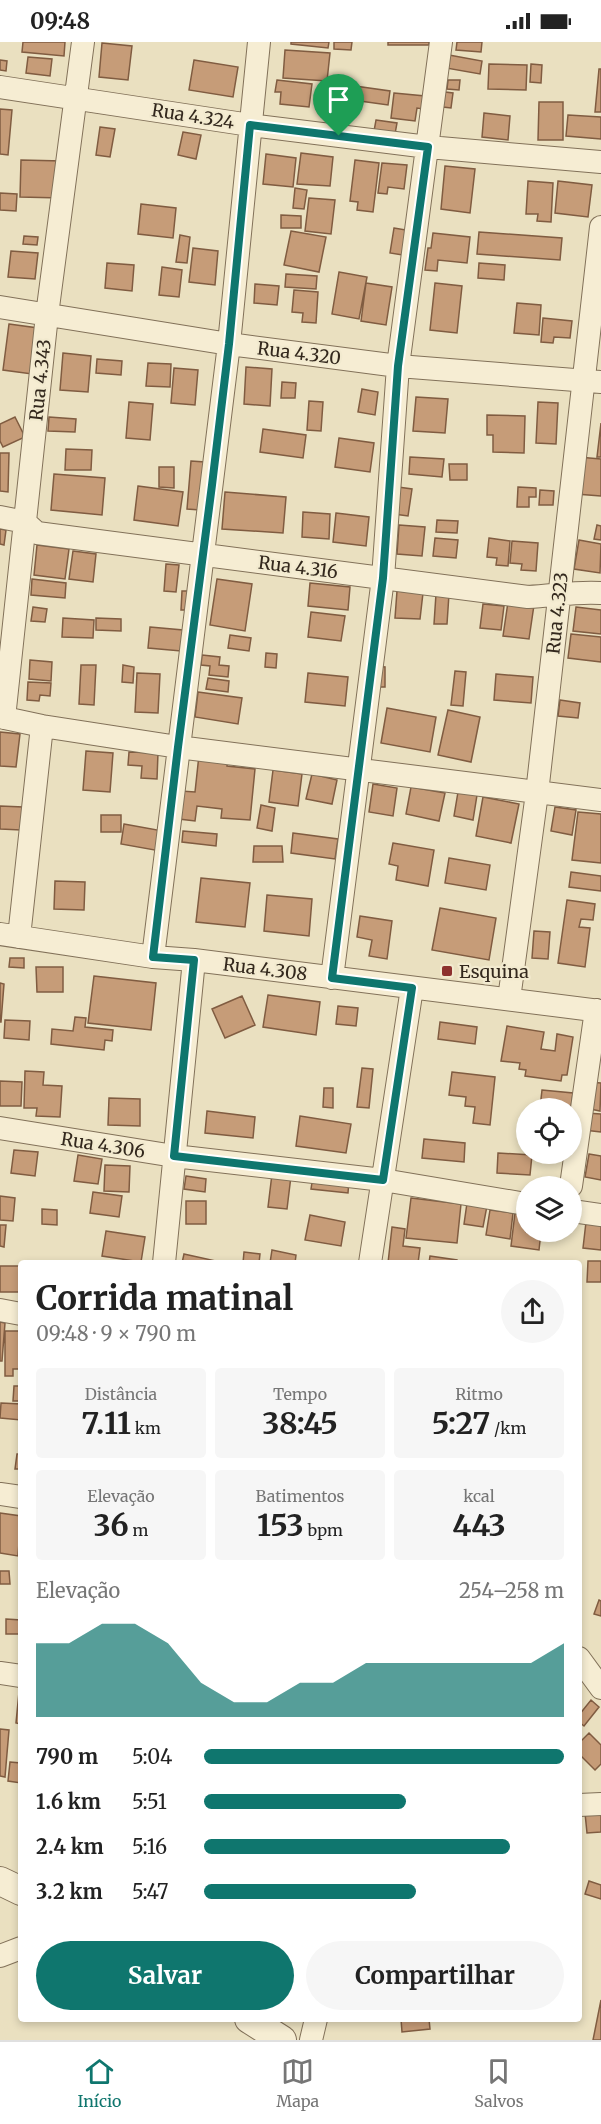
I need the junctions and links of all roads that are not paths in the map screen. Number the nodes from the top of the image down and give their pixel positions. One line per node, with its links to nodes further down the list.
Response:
1 (83, 42): 5 (street, Rua 4.343)
2 (259, 42): 6 (street)
3 (441, 42): 7 (street)
4 (0, 87): 5 (street, Rua 4.324)
5 (77, 98): 6 (street, Rua 4.324); 11 (street, Rua 4.343)
6 (250, 125): 7 (street, Rua 4.324); 12 (street)
7 (428, 147): 8 (street, Rua 4.324); 13 (street)
8 (601, 162)
9 (601, 227): 14 (street, Rua 4.323)
10 (0, 307): 11 (street, Rua 4.320)
11 (47, 315): 12 (street, Rua 4.320); 16 (street, Rua 4.343)
12 (229, 344): 13 (street, Rua 4.320); 17 (street)
13 (398, 366): 14 (street, Rua 4.320); 18 (street)
14 (592, 381): 20 (street, Rua 4.323)
15 (0, 517): 16 (street, Rua 4.316)
16 (25, 522): 17 (street, Rua 4.316); 21 (street, Rua 4.343)
17 (204, 556): 18 (street, Rua 4.316); 23 (street)
18 (383, 578): 20 (street, Rua 4.316); 24 (street)
19 (601, 593): 20 (street, Rua 4.316)
20 (558, 596): 25 (street, Rua 4.323)
21 (2, 718): 22 (street)
22 (42, 726): 23 (street); 27 (street)
23 (178, 747): 24 (street); 28 (street)
24 (358, 770): 25 (street); 30 (street)
25 (537, 793): 26 (street); 32 (street, Rua 4.323)
26 (601, 800)
27 (9, 935): 28 (street, Rua 4.308)
28 (153, 957): 29 (street, Rua 4.308)
29 (194, 960): 30 (street, Rua 4.308); 35 (street)
30 (332, 978): 31 (street, Rua 4.308)
31 (412, 988): 32 (street, Rua 4.308); 37 (street)
32 (509, 999): 33 (street, Rua 4.308)
33 (598, 1011): 36 (street)
34 (0, 1128): 35 (street, Rua 4.306)
35 (174, 1156): 37 (street, Rua 4.306); 41 (street)
36 (573, 1176)
37 (383, 1180): 38 (street, Rua 4.306); 42 (street)
38 (516, 1202)
39 (582, 1212): 40 (street)
40 (601, 1215)
41 (164, 1260)
42 (370, 1260)
43 (0, 1310): 44 (street)
44 (18, 1313)
45 (0, 1494): 46 (street)
46 (18, 1497)
47 (582, 1662): 50 (street)
48 (0, 1672): 49 (street)
49 (18, 1675)
50 (601, 1688)
51 (601, 1804): 52 (street)
52 (582, 1805)
53 (0, 1881): 54 (street)
54 (18, 1890)
55 (18, 1949): 56 (street)
56 (0, 1956)
57 (254, 2022): 59 (street)
58 (315, 2022): 60 (street)
59 (282, 2040)
60 (311, 2040)

